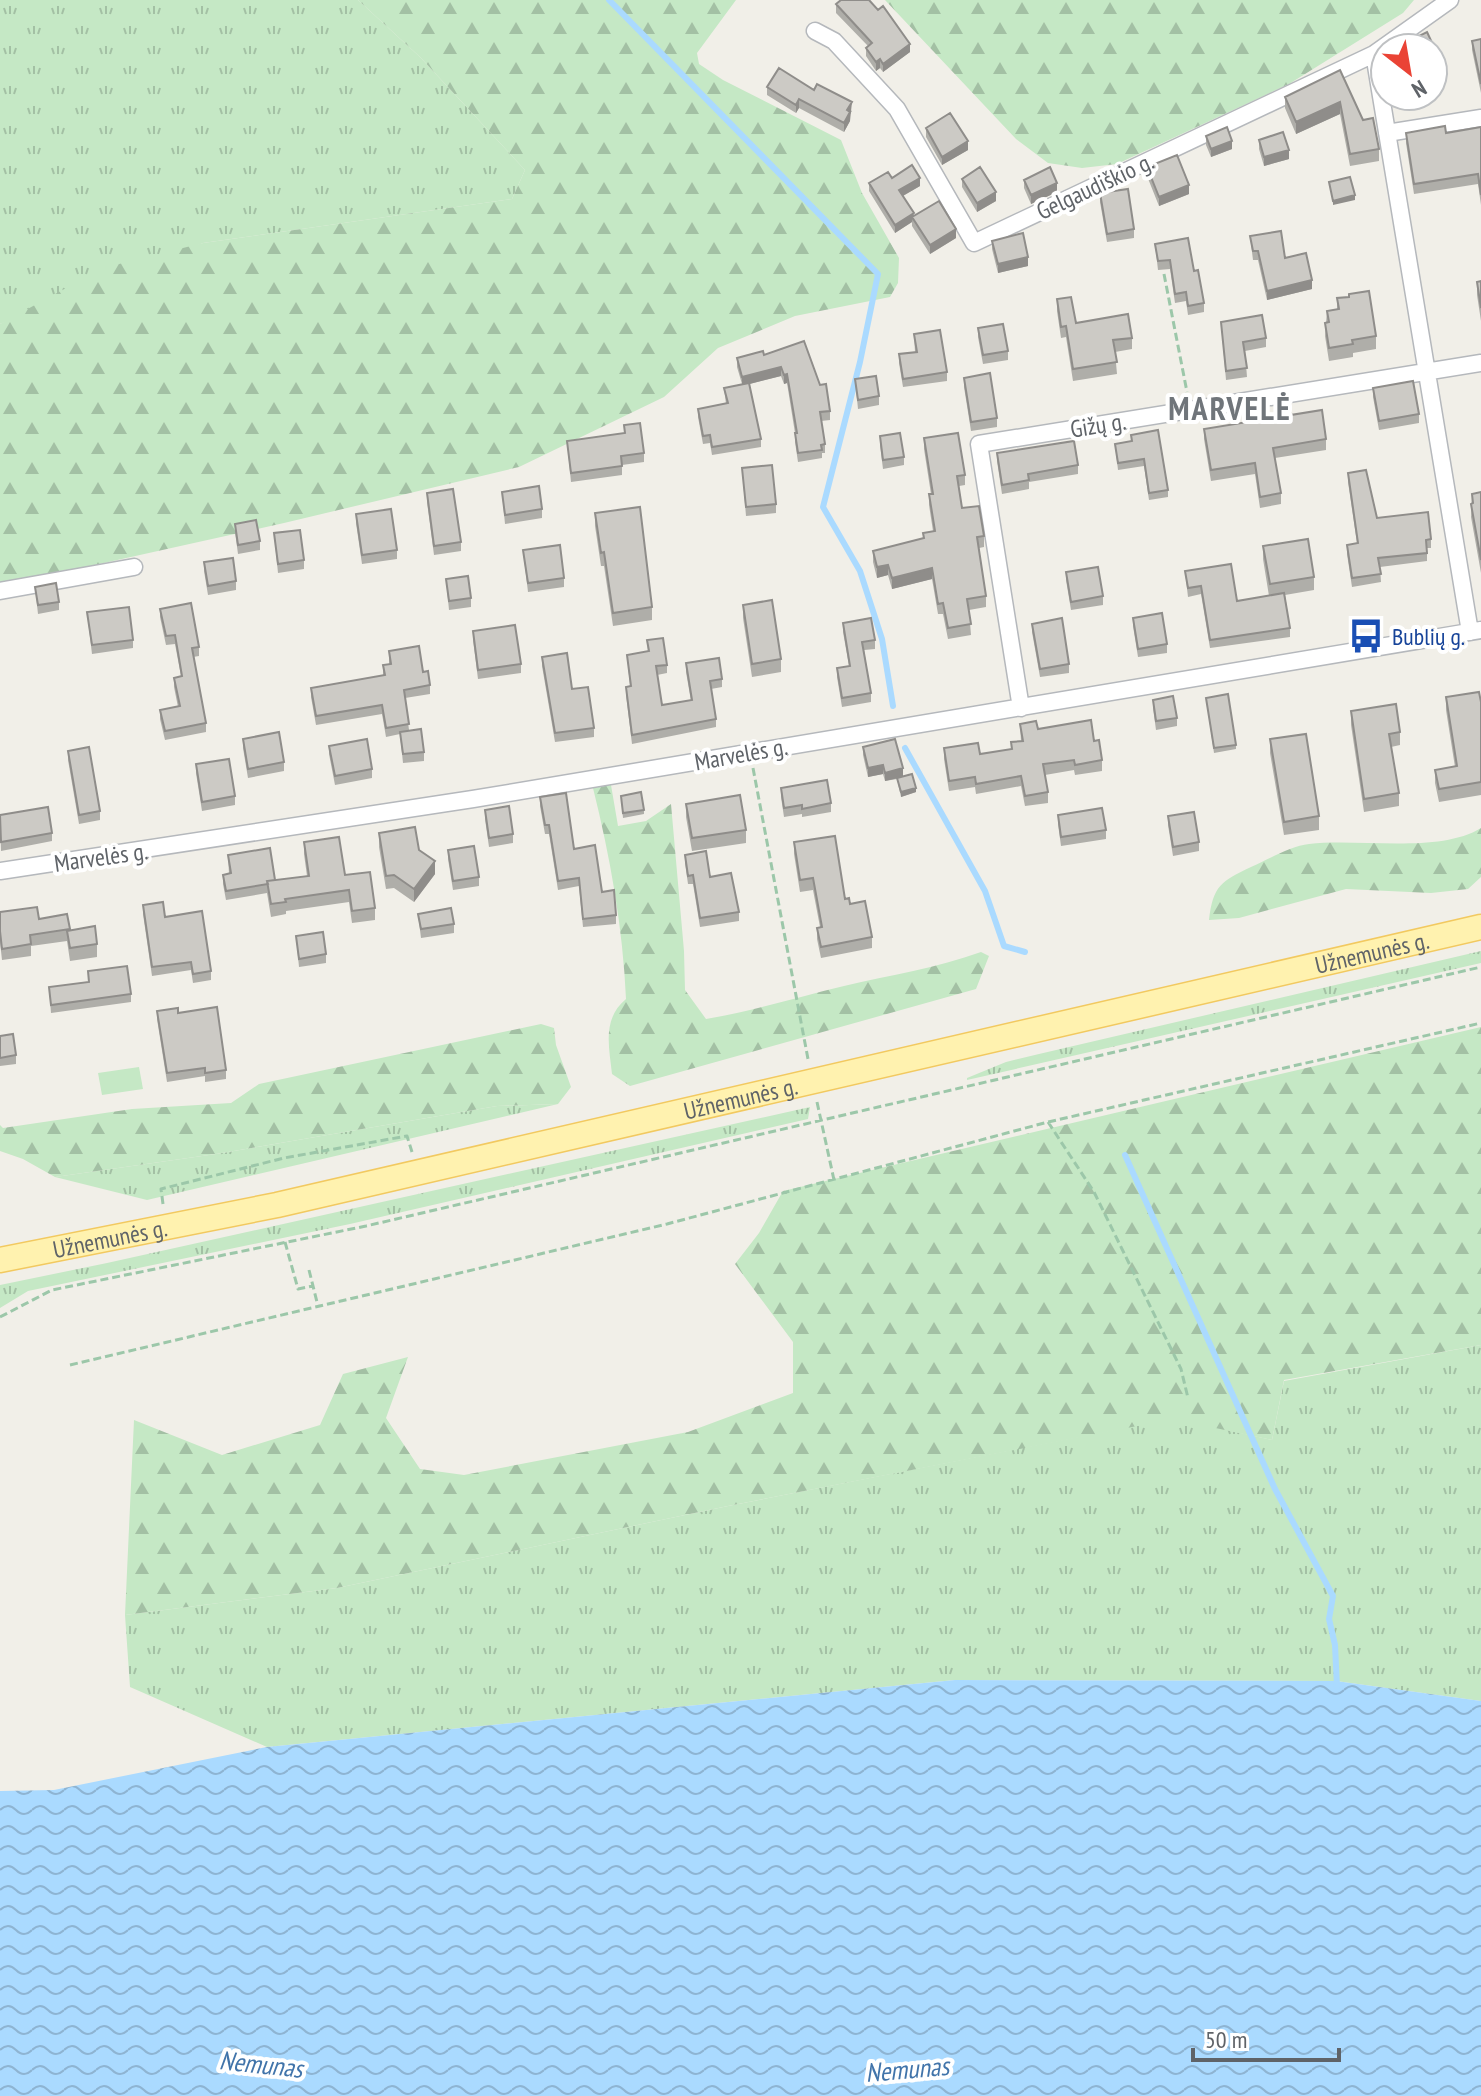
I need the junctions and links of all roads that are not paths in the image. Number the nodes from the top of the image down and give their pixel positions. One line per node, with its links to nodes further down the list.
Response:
1 (1450, 0): 3 (street, Gelgaudiškio g.)
2 (815, 31): 4 (street, Gelgaudiškio g.)
3 (1405, 32)
4 (1369, 56)
5 (1384, 112): 7 (street)
6 (1481, 118): 7 (street)
7 (1387, 133): 9 (street)
8 (1481, 363): 9 (street, Gižų g.)
9 (1427, 372): 12 (street); 13 (street, Gižų g.)
10 (134, 567): 11 (street)
11 (0, 591)
12 (1476, 631): 13 (street, Marvelės g.)
13 (1021, 708): 14 (street, Marvelės g.)
14 (0, 871)
15 (1481, 927): 16 (main road, Užnemunės g.)
16 (0, 1260)

